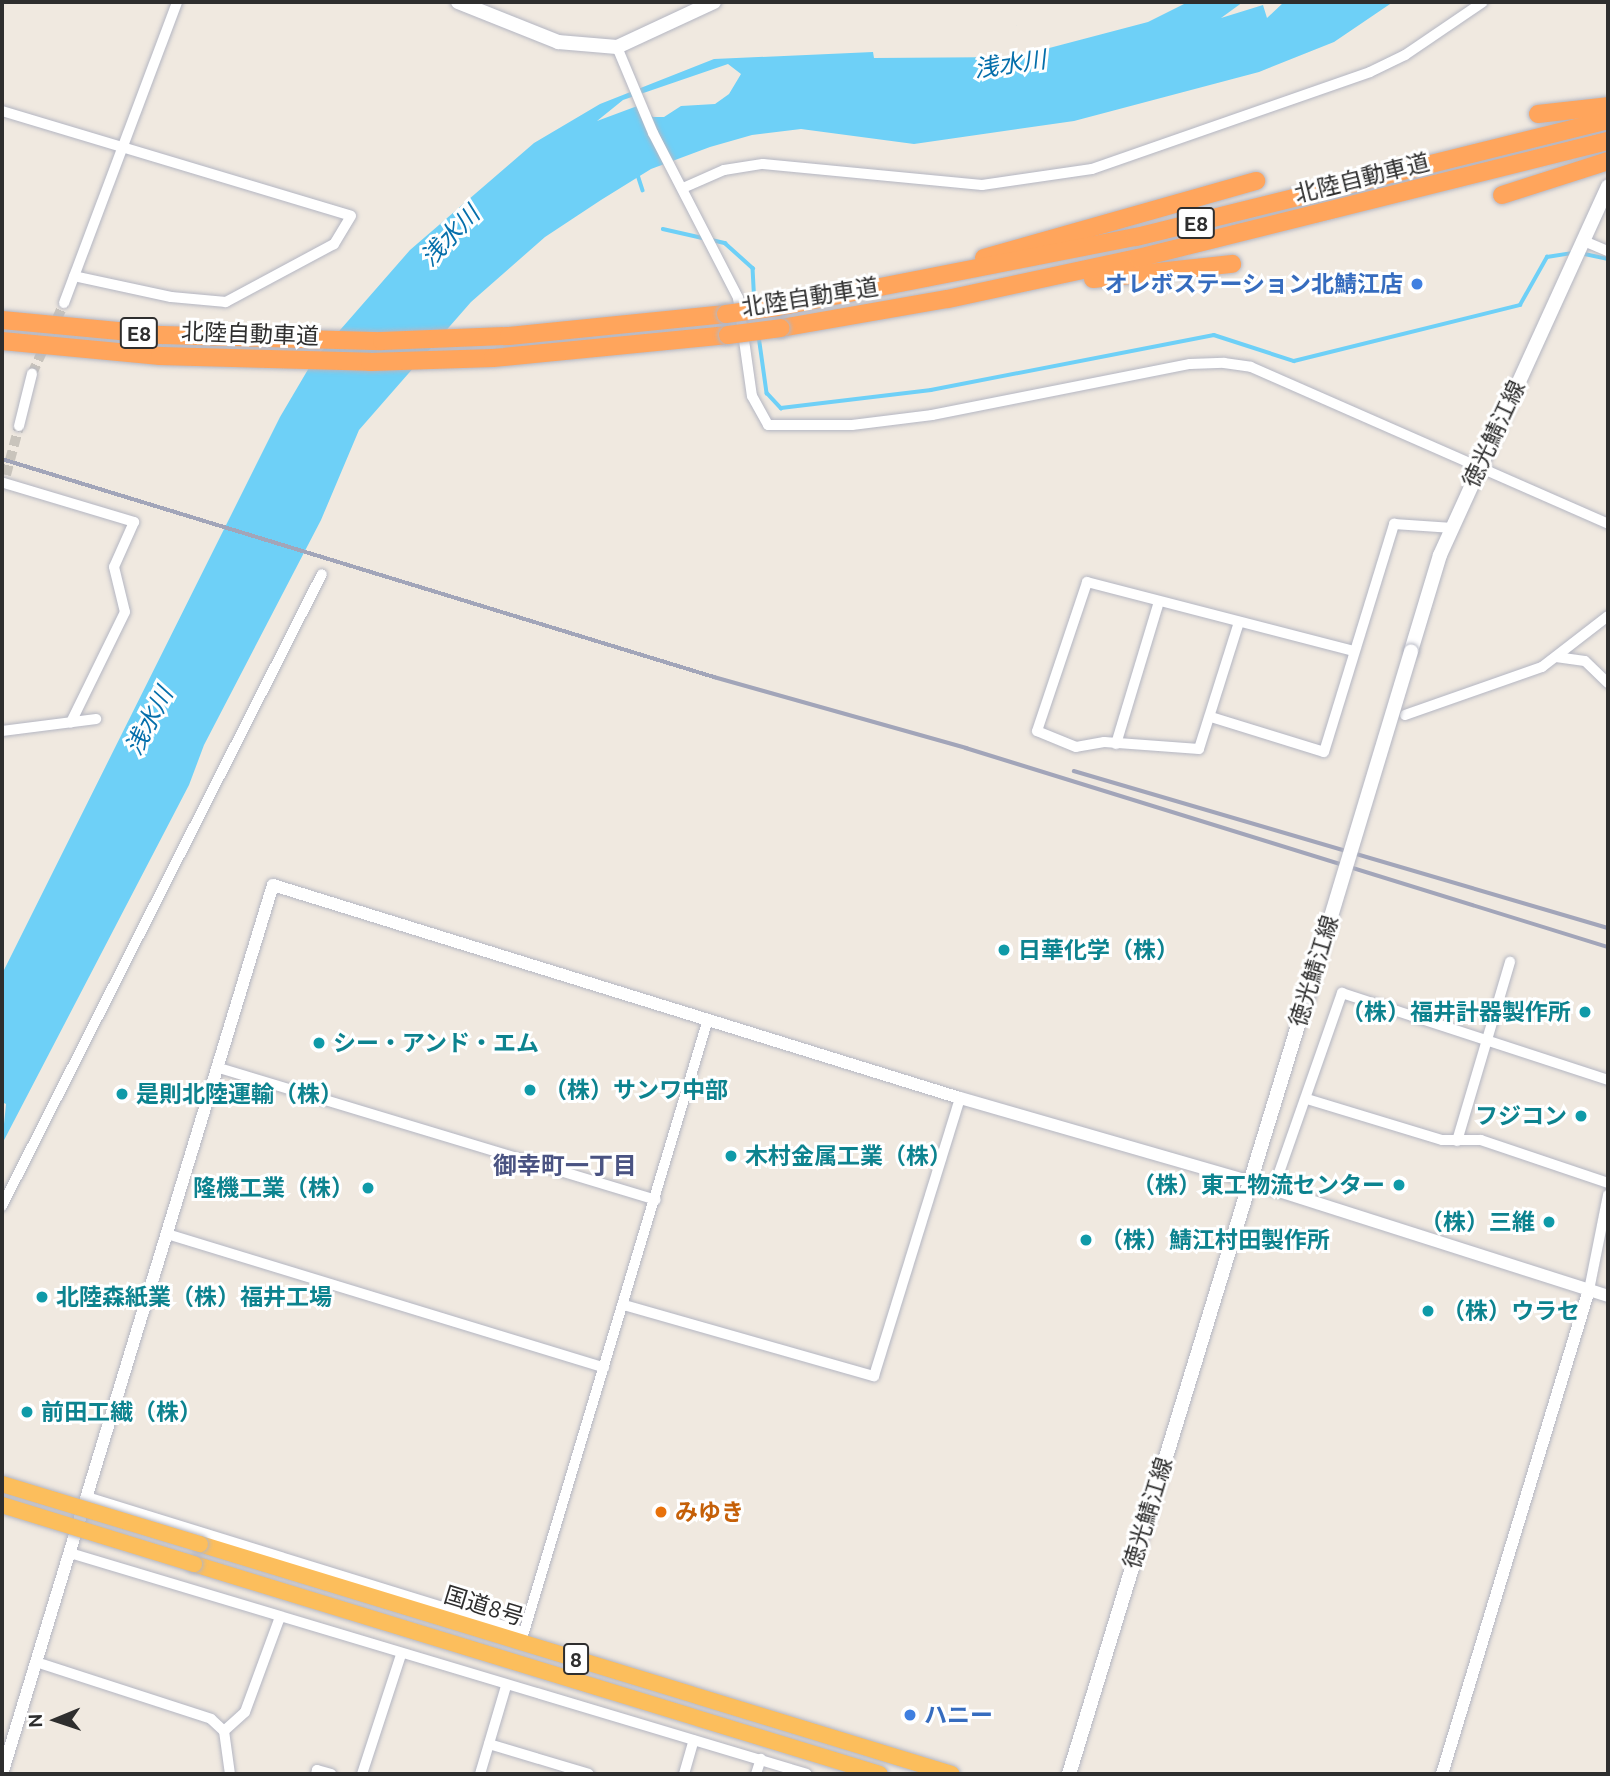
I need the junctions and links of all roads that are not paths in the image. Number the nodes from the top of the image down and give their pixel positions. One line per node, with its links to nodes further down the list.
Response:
1 (177, 2): 11 (street)
2 (458, 2): 5 (main road)
3 (714, 2): 5 (main road)
4 (1483, 2): 14 (street)
5 (617, 47): 14 (street)
6 (1608, 106): 8 (highway)
7 (2, 111): 11 (street)
8 (1538, 114)
9 (1608, 120): 22 (highway, 北陸自動車道 / E8)
10 (1608, 141): 24 (highway, 北陸自動車道 / E8)
11 (120, 148): 21 (street); 21 (street)
12 (1601, 163): 16 (highway)
13 (1256, 181): 22 (highway)
14 (682, 186): 29 (street)
15 (1608, 186): 17 (main road, 徳光鯖江線)
16 (1502, 195)
17 (1605, 200): 18 (main road, 徳光鯖江線)
18 (1584, 241): 19 (street); 29 (main road, 徳光鯖江線)
19 (1608, 251)
20 (1232, 264): 24 (highway)
21 (74, 276): 23 (street)
22 (852, 294): 25 (highway, 北陸自動車道 / E8, bridge)
23 (64, 303)
24 (855, 315): 26 (highway, 北陸自動車道 / E8, bridge)
25 (2, 320)
26 (2, 341)
27 (32, 374): 28 (street)
28 (19, 426)
29 (1479, 466): 31 (street); 32 (main road, 徳光鯖江線)
30 (4, 480): 43 (street)
31 (1608, 524)
32 (1453, 528): 37 (street); 54 (main road, 徳光鯖江線, bridge)
33 (322, 573): 59 (street)
34 (1159, 602): 36 (street); 45 (street); 45 (street)
35 (1608, 616): 38 (street)
36 (1239, 622): 37 (street); 41 (street)
37 (1354, 651): 41 (street)
38 (1556, 657): 39 (street); 40 (street)
39 (1608, 683)
40 (1405, 715)
41 (1211, 717): 45 (street)
42 (96, 719): 43 (street)
43 (71, 722): 44 (street)
44 (2, 731)
45 (1116, 744)
46 (1510, 962): 48 (street)
47 (708, 1019): 49 (street); 51 (street); 58 (street)
48 (1487, 1044): 50 (street); 52 (street); 53 (street)
49 (219, 1068): 58 (street); 60 (street)
50 (1608, 1080)
51 (960, 1098): 54 (street); 63 (street)
52 (1307, 1099): 53 (street); 56 (street)
53 (1457, 1141): 55 (street)
54 (1248, 1181): 56 (street); 92 (main road, 徳光鯖江線)
55 (1608, 1183)
56 (1273, 1189): 61 (street)
57 (1608, 1195): 61 (street)
58 (655, 1200): 63 (street)
59 (2, 1206)
60 (167, 1234): 64 (street); 66 (street)
61 (1589, 1290): 62 (street); 93 (street)
62 (1608, 1296)
63 (624, 1305): 64 (street)
64 (604, 1368): 70 (street)
65 (2, 1484): 70 (highway, 国道8号 / 8, bridge)
66 (87, 1497): 68 (street); 70 (street)
67 (2, 1505): 90 (highway, 国道8号 / 8, bridge)
68 (70, 1553): 69 (street); 72 (street)
69 (280, 1616): 71 (street); 74 (street)
70 (523, 1637): 91 (highway, 国道8号 / 8)
71 (401, 1655): 73 (street); 83 (street)
72 (37, 1662): 74 (street); 79 (street)
73 (506, 1686): 75 (street); 76 (street)
74 (224, 1731): 80 (street)
75 (694, 1740): 77 (street); 87 (street)
76 (489, 1744): 78 (street); 84 (street)
77 (761, 1759): 88 (street); 89 (street)
78 (554, 1763): 85 (street); 86 (street)
79 (2, 1774)
80 (230, 1774)
81 (316, 1774): 82 (street)
82 (331, 1774)
83 (362, 1774)
84 (480, 1774)
85 (551, 1774)
86 (589, 1774)
87 (684, 1774)
88 (756, 1774)
89 (807, 1774)
90 (880, 1774)
91 (952, 1774)
92 (1069, 1774)
93 (1442, 1774)

